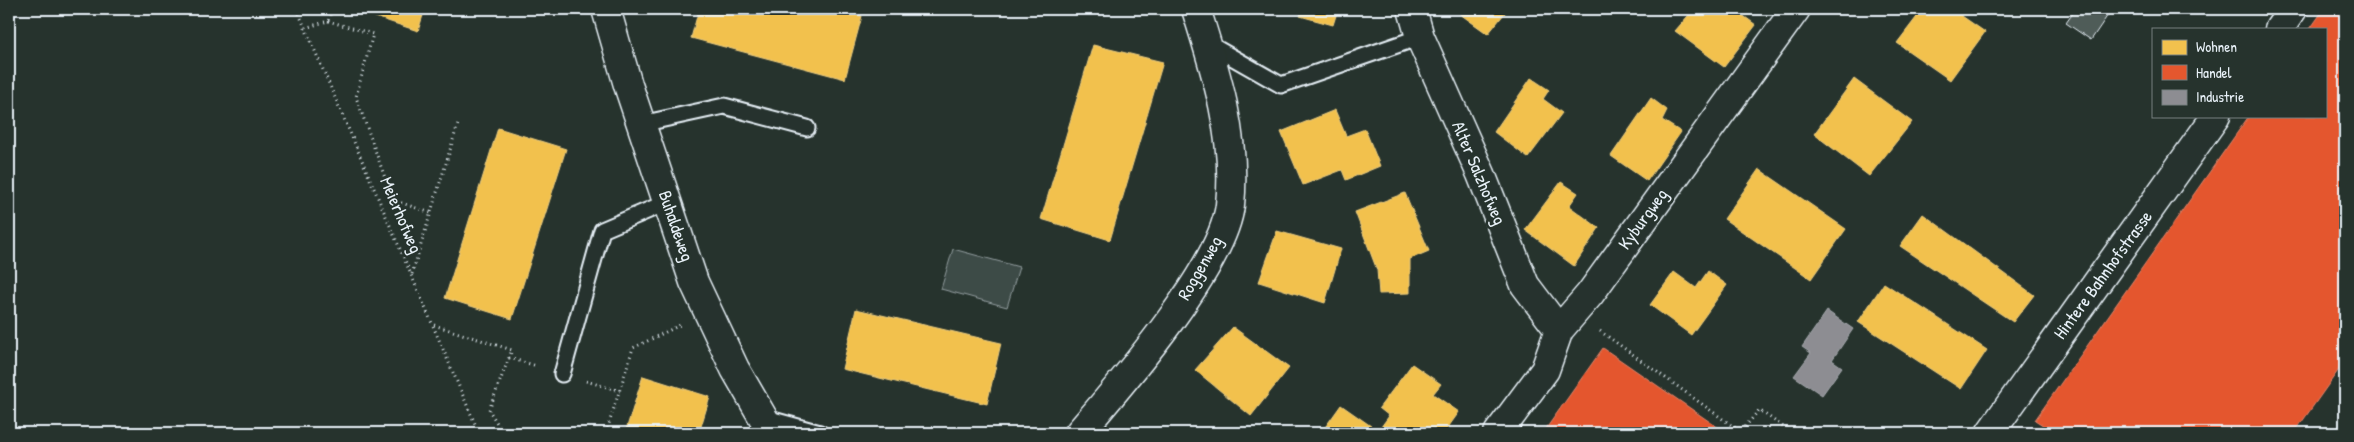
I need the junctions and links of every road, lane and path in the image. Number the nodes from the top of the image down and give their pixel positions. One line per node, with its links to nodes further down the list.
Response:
1 (297, 9): 9 (path, Meierhofweg)
2 (332, 9): 8 (path)
3 (606, 9): 15 (street, Buhaldeweg)
4 (1196, 9): 12 (street, Roggenweg)
5 (1412, 9): 11 (street, Alter Salzhofweg)
6 (1796, 9): 22 (street, Kyburgweg)
7 (2293, 9): 10 (street)
8 (328, 21): 9 (path); 18 (path)
9 (305, 28): 19 (path, Meierhofweg)
10 (2280, 28)
11 (1420, 37): 12 (lane); 22 (street, Alter Salzhofweg)
12 (1207, 43): 29 (street, Roggenweg)
13 (2215, 118): 32 (street, Hintere Bahnhofstrasse)
14 (458, 124): 18 (path)
15 (641, 124): 16 (lane); 17 (street, Buhaldeweg)
16 (807, 128)
17 (668, 202): 20 (street, Buhaldeweg); 23 (lane)
18 (431, 213): 19 (path)
19 (412, 274): 21 (path, Meierhofweg)
20 (708, 312): 24 (street, Buhaldeweg); 27 (path)
21 (433, 324): 25 (path, Meierhofweg); 26 (path)
22 (1559, 330): 30 (street, Kyburgweg); 31 (path)
23 (562, 374)
24 (767, 425): 28 (lane)
25 (479, 433)
26 (503, 433)
27 (606, 433)
28 (820, 433)
29 (1079, 433)
30 (1498, 433)
31 (1792, 433)
32 (1990, 433)

